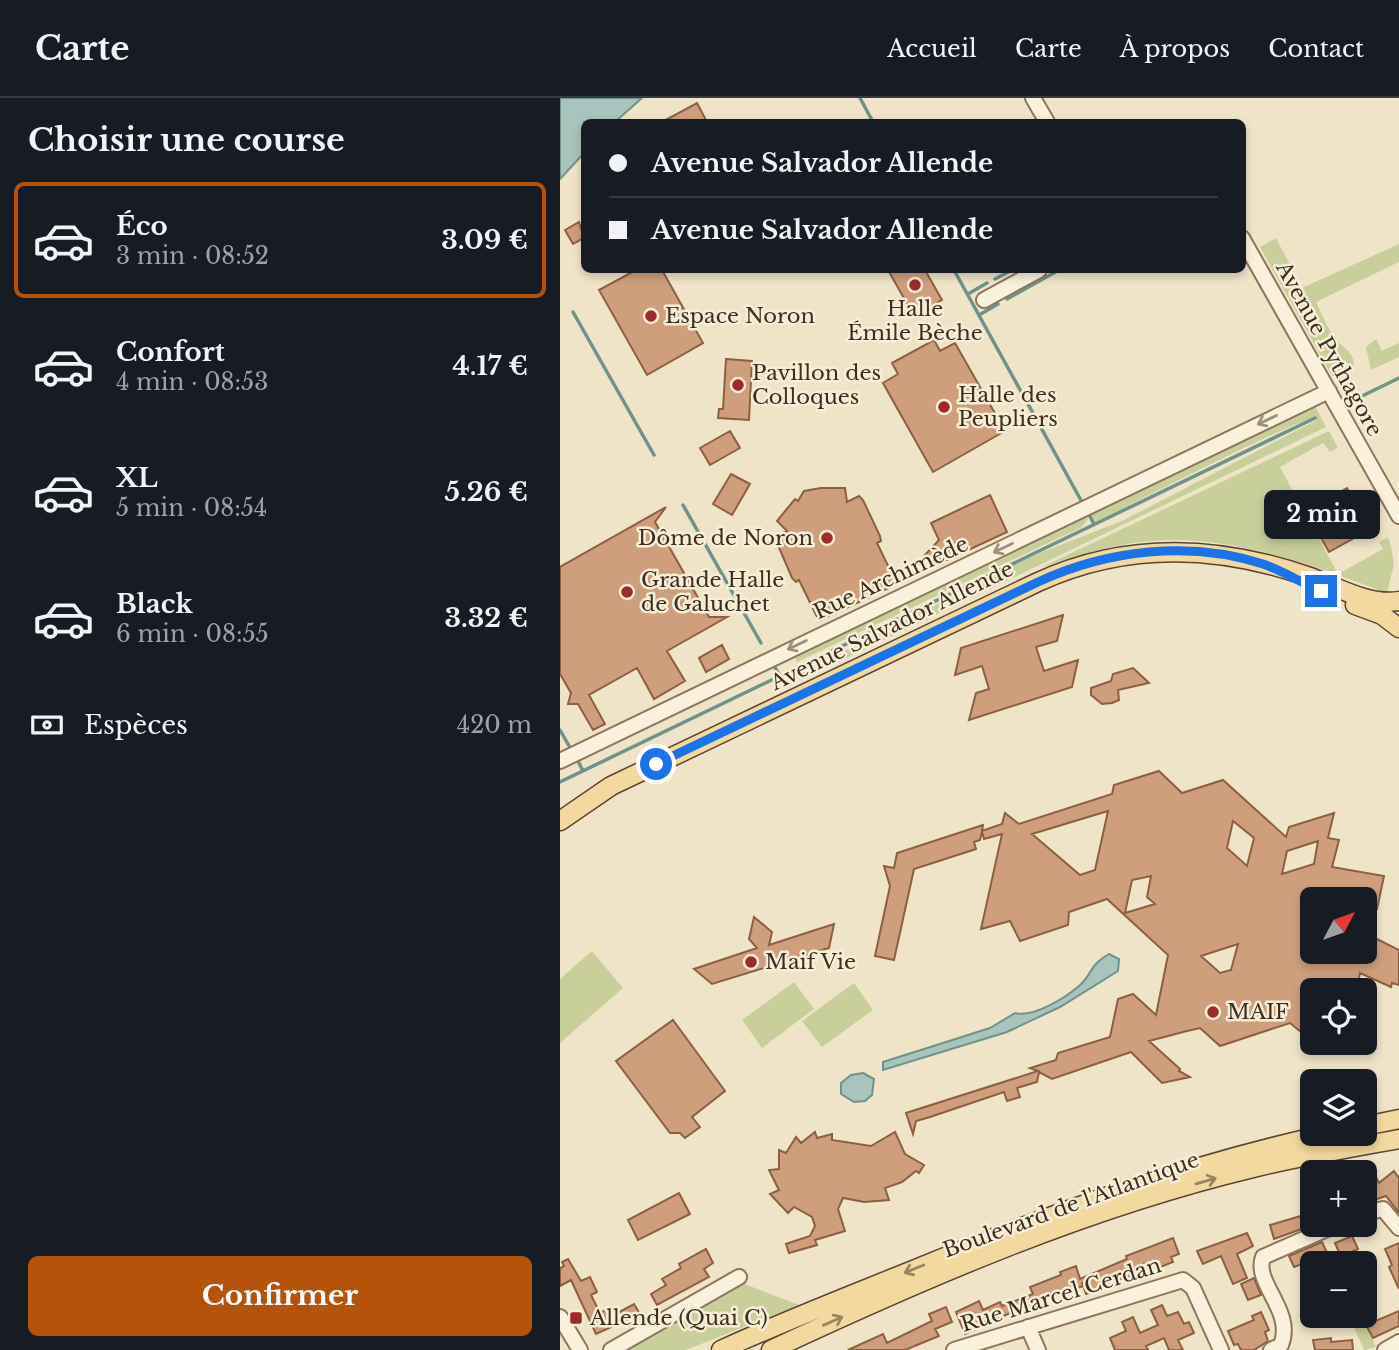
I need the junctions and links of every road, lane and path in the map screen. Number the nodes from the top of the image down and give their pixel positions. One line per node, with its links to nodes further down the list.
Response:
1 (1032, 98): 2 (street)
2 (1045, 119)
3 (1246, 245): 6 (street, Avenue Pythagore)
4 (1034, 273): 5 (street)
5 (984, 300)
6 (1328, 391): 7 (street, Avenue Pythagore); 11 (street, Rue Archimède, one-way to 11)
7 (1399, 516)
8 (1265, 565): 9 (main road, Avenue Salvador Allende); 10 (main road, Avenue Salvador Allende); 12 (main road, Avenue Salvador Allende)
9 (1399, 601)
10 (1399, 628)
11 (562, 760)
12 (560, 821)
13 (1399, 1119): 14 (main road)
14 (1377, 1124)
15 (1399, 1139): 28 (main road, Boulevard de l'Atlantique, one-way to 15)
16 (1300, 1141): 27 (main road, Boulevard de l'Atlantique, one-way to 27)
17 (1377, 1210): 18 (street)
18 (1399, 1228)
19 (1307, 1237): 24 (street)
20 (739, 1278): 26 (street)
21 (560, 1317): 25 (street)
22 (1028, 1327): 29 (street, Rue Marcel Cerdan); 30 (street); 31 (street, Rue Marcel Cerdan)
23 (1399, 1342): 32 (street)
24 (1279, 1348)
25 (580, 1350)
26 (611, 1350)
27 (721, 1350)
28 (771, 1350)
29 (954, 1350)
30 (1038, 1350)
31 (1221, 1350)
32 (1385, 1350)

